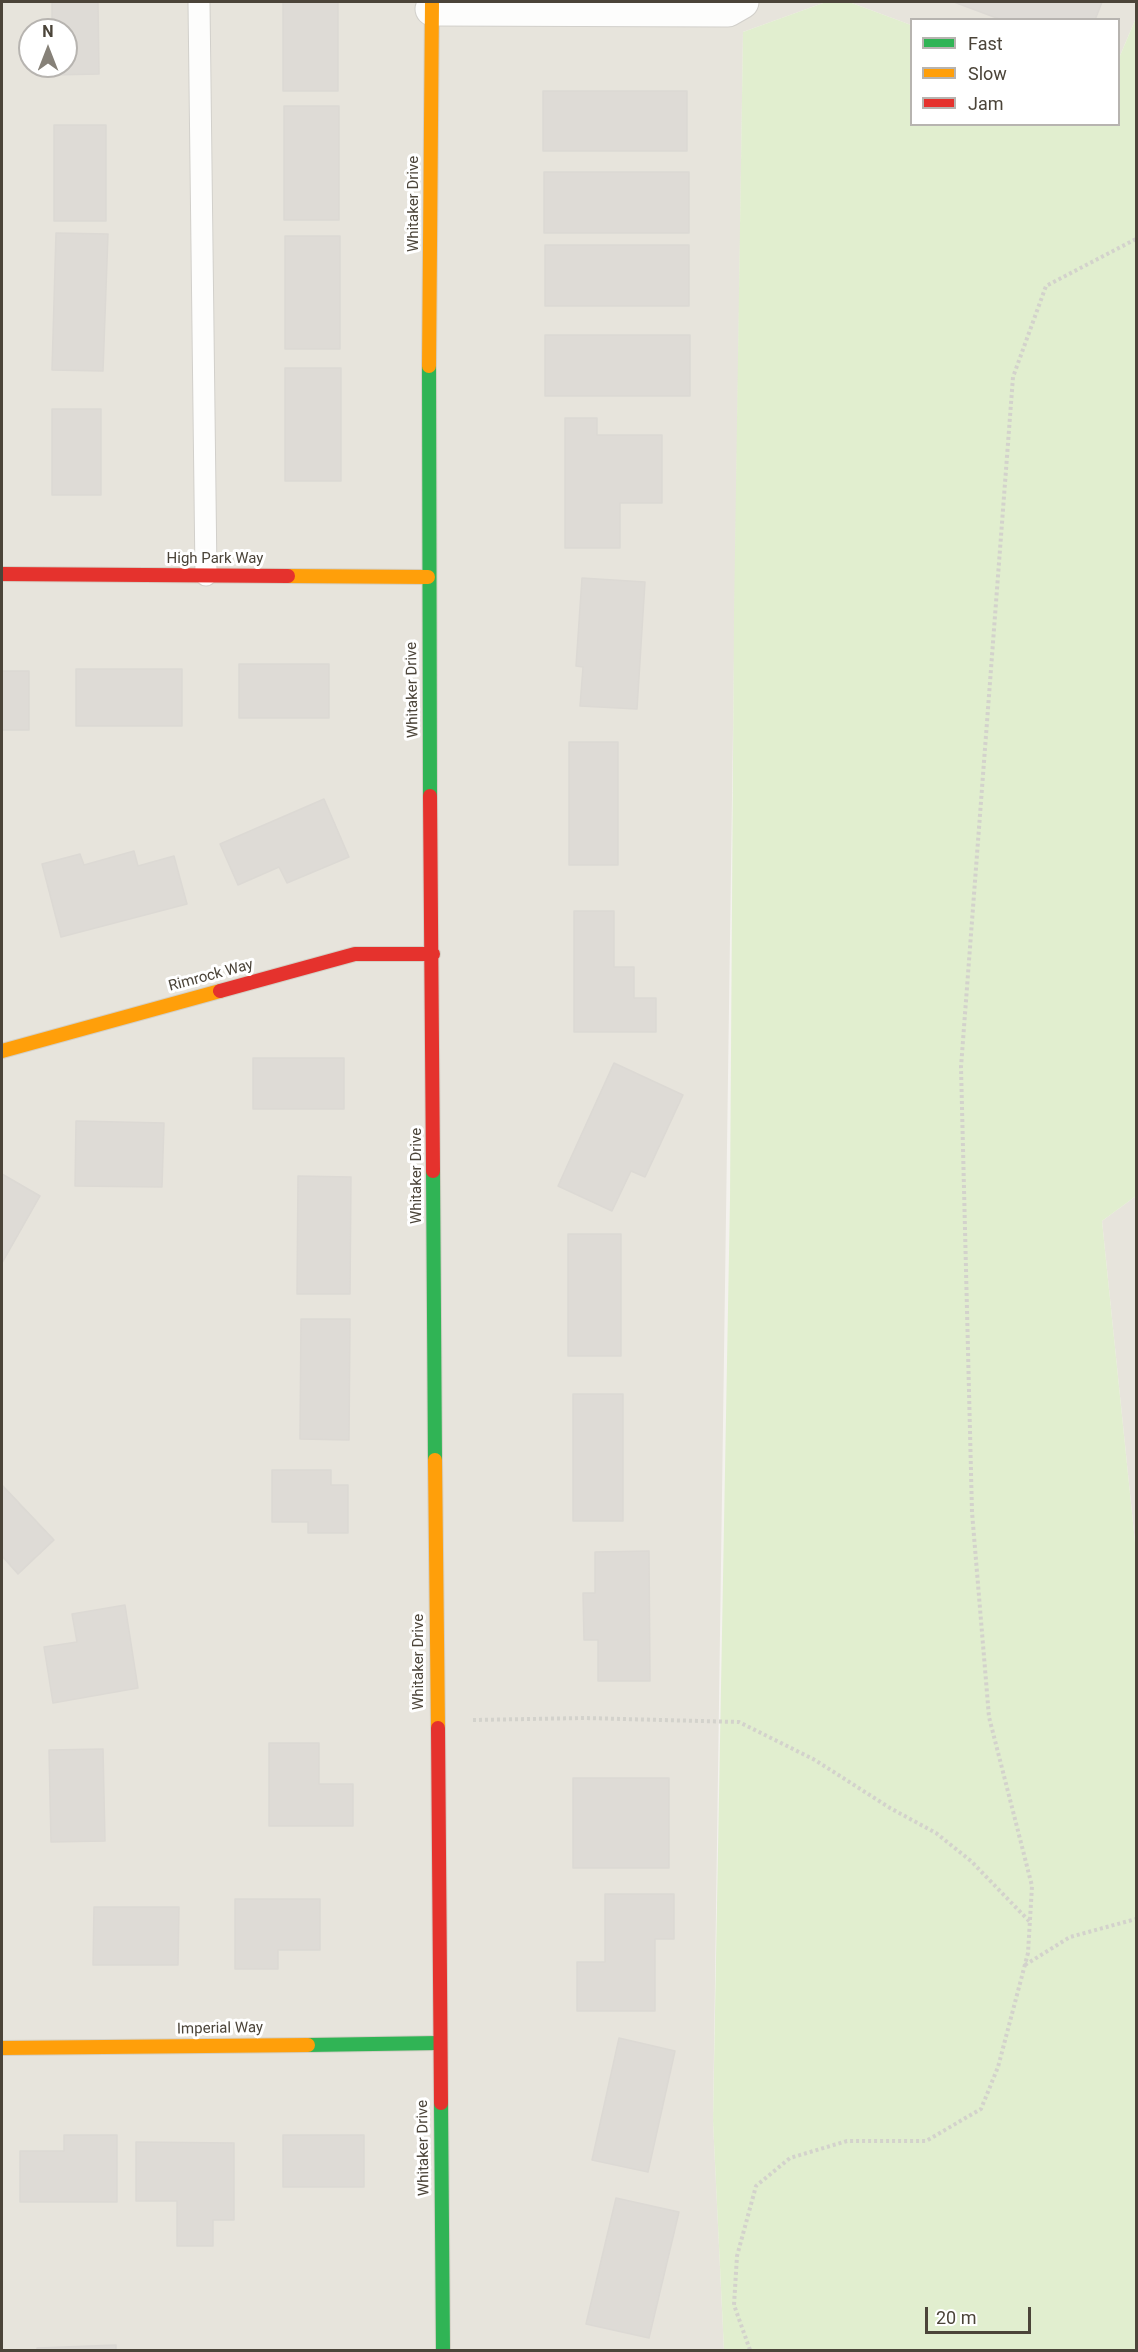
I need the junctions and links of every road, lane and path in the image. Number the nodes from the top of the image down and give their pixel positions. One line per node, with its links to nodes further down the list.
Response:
1 (199, 2): 7 (lane)
2 (742, 2): 4 (street)
3 (432, 5): 4 (street); 8 (street, Whitaker Drive)
4 (654, 6)
5 (1137, 239): 13 (path)
6 (2, 574): 7 (street, High Park Way)
7 (206, 575): 8 (street, High Park Way)
8 (428, 577): 9 (street, Whitaker Drive)
9 (433, 954): 10 (street, Rimrock Way); 11 (street, Whitaker Drive)
10 (2, 1050)
11 (436, 1720): 13 (path); 15 (street, Whitaker Drive)
12 (1137, 1919): 14 (path)
13 (1030, 1922): 14 (path)
14 (1025, 1965): 18 (path)
15 (439, 2043): 16 (street, Imperial Way); 17 (street, Whitaker Drive)
16 (2, 2048)
17 (443, 2350)
18 (750, 2350)

